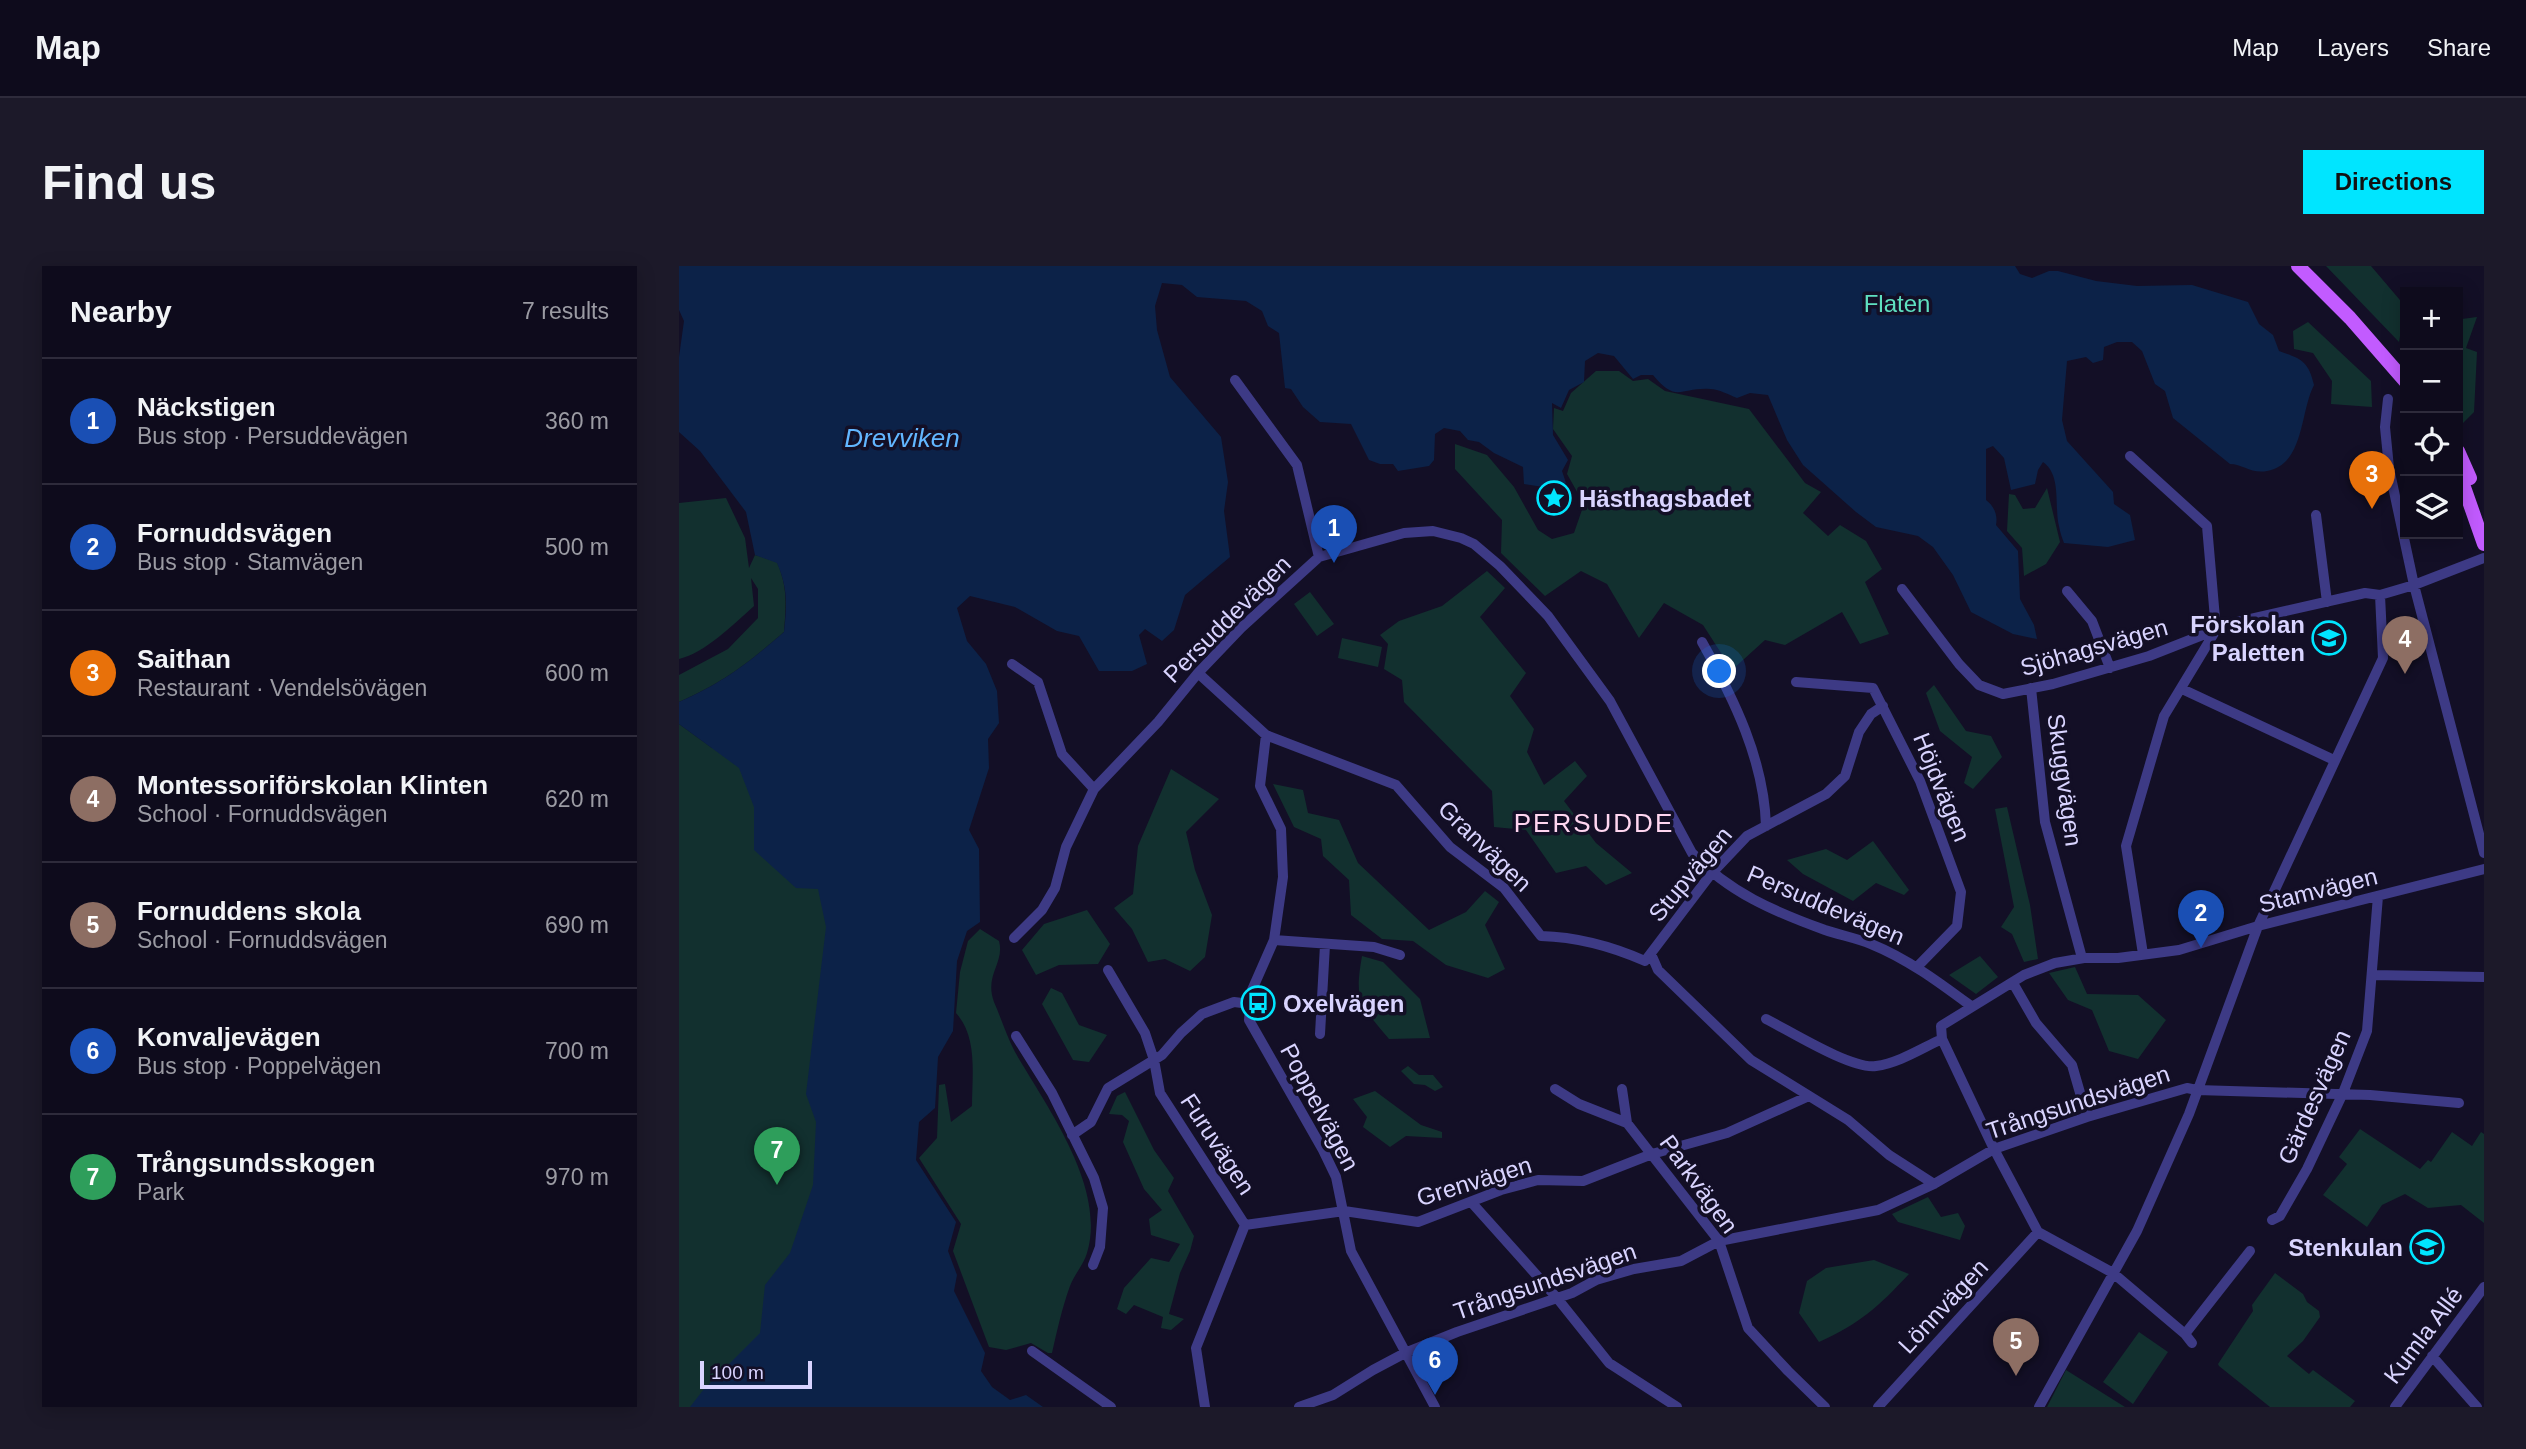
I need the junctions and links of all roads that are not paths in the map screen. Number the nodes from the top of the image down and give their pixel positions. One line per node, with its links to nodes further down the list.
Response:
1 (2298, 266): 4 (main road)
2 (2306, 266): 3 (main road)
3 (2400, 363)
4 (2400, 375)
5 (1235, 380): 13 (street)
6 (2388, 399): 15 (street)
7 (2130, 456): 20 (street)
8 (2463, 464): 11 (main road)
9 (2460, 476): 12 (main road)
10 (2316, 515): 19 (street)
11 (2484, 516)
12 (2484, 544)
13 (1319, 557): 24 (street, Persuddevägen); 35 (street, Persuddevägen)
14 (2484, 558): 15 (street, Sjöhagsvägen)
15 (2414, 585): 18 (street, Sjöhagsvägen); 33 (street)
16 (1902, 589): 26 (street, Sjöhagsvägen)
17 (2067, 591): 23 (street)
18 (2380, 595): 19 (street, Sjöhagsvägen); 30 (street)
19 (2327, 602): 20 (street, Sjöhagsvägen)
20 (2216, 630): 23 (street, Sjöhagsvägen); 27 (street)
21 (1702, 642): 32 (street)
22 (1012, 664): 31 (street)
23 (2110, 668): 26 (street, Sjöhagsvägen)
24 (1198, 673): 29 (street, Granvägen); 31 (street, Persuddevägen)
25 (1795, 682): 28 (street, Höjdvägen)
26 (2031, 688): 44 (street, Skuggvägen)
27 (2182, 689): 30 (street); 41 (street)
28 (1883, 706): 32 (street, Stupvägen); 45 (street, Höjdvägen)
29 (1266, 735): 39 (street, Poppelvägen); 43 (street, Granvägen)
30 (2334, 760): 37 (street)
31 (1094, 789): 38 (street, Persuddevägen)
32 (1766, 826): 35 (street, Stupvägen)
33 (2484, 853)
34 (2484, 869): 36 (street, Stamvägen)
35 (1711, 874): 43 (street, Stupvägen); 45 (street, Persuddevägen)
36 (2378, 897): 37 (street, Stamvägen); 47 (street, Gärdesvägen)
37 (2257, 926): 41 (street, Stamvägen); 59 (street)
38 (1014, 938)
39 (1274, 940): 40 (street); 50 (street, Poppelvägen)
40 (1325, 945): 42 (street); 53 (street)
41 (2143, 954): 44 (street, Stamvägen)
42 (1400, 955)
43 (1648, 958): 61 (street)
44 (2082, 958): 49 (street, Stamvägen)
45 (1917, 967): 51 (street, Persuddevägen)
46 (1108, 970): 56 (street, Furuvägen)
47 (2372, 975): 48 (street); 60 (street, Gärdesvägen)
48 (2484, 977)
49 (2013, 983): 51 (street, Stamvägen); 63 (street)
50 (1251, 1004): 56 (street); 70 (street, Poppelvägen)
51 (1971, 1006): 55 (street, Stamvägen)
52 (1766, 1019): 55 (street)
53 (1320, 1034)
54 (1016, 1036): 65 (street)
55 (1943, 1039): 66 (street)
56 (1154, 1060): 65 (street); 72 (street, Furuvägen)
57 (1555, 1089): 64 (street, Parkvägen)
58 (1622, 1089): 64 (street, Parkvägen)
59 (2197, 1090): 60 (street, Trångsundsvägen); 63 (street, Trångsundsvägen); 77 (street)
60 (2343, 1093): 62 (street, Trångsundsvägen); 71 (street, Gärdesvägen)
61 (1809, 1096): 67 (street, Grenvägen); 68 (street)
62 (2459, 1103)
63 (2087, 1118): 66 (street, Trångsundsvägen)
64 (1627, 1123): 67 (street, Parkvägen)
65 (1072, 1135): 76 (street)
66 (1994, 1149): 68 (street, Trångsundsvägen); 73 (street)
67 (1652, 1154): 69 (street, Grenvägen); 74 (street, Parkvägen)
68 (1934, 1184): 74 (street, Trångsundsvägen)
69 (1472, 1203): 70 (street, Grenvägen); 79 (street)
70 (1344, 1211): 72 (street, Grenvägen); 81 (street, Poppelvägen)
71 (2272, 1220)
72 (1245, 1225): 84 (street)
73 (2038, 1232): 77 (street); 89 (street, Lönnvägen)
74 (1719, 1241): 79 (street, Trångsundsvägen); 88 (street, Parkvägen)
75 (2250, 1251): 77 (street)
76 (1093, 1265)
77 (2113, 1273): 90 (street)
78 (2484, 1287): 82 (street, Kumla Allé)
79 (1557, 1298): 81 (street, Trångsundsvägen); 87 (street)
80 (1032, 1351): 83 (street)
81 (1405, 1353): 85 (street, Trångsundsvägen); 86 (street, Poppelvägen)
82 (2432, 1356): 91 (street, Kumla Allé); 92 (street)
83 (1111, 1407)
84 (1205, 1407)
85 (1299, 1407)
86 (1435, 1407)
87 (1677, 1407)
88 (1825, 1407)
89 (1878, 1407)
90 (2039, 1407)
91 (2395, 1407)
92 (2477, 1407)

